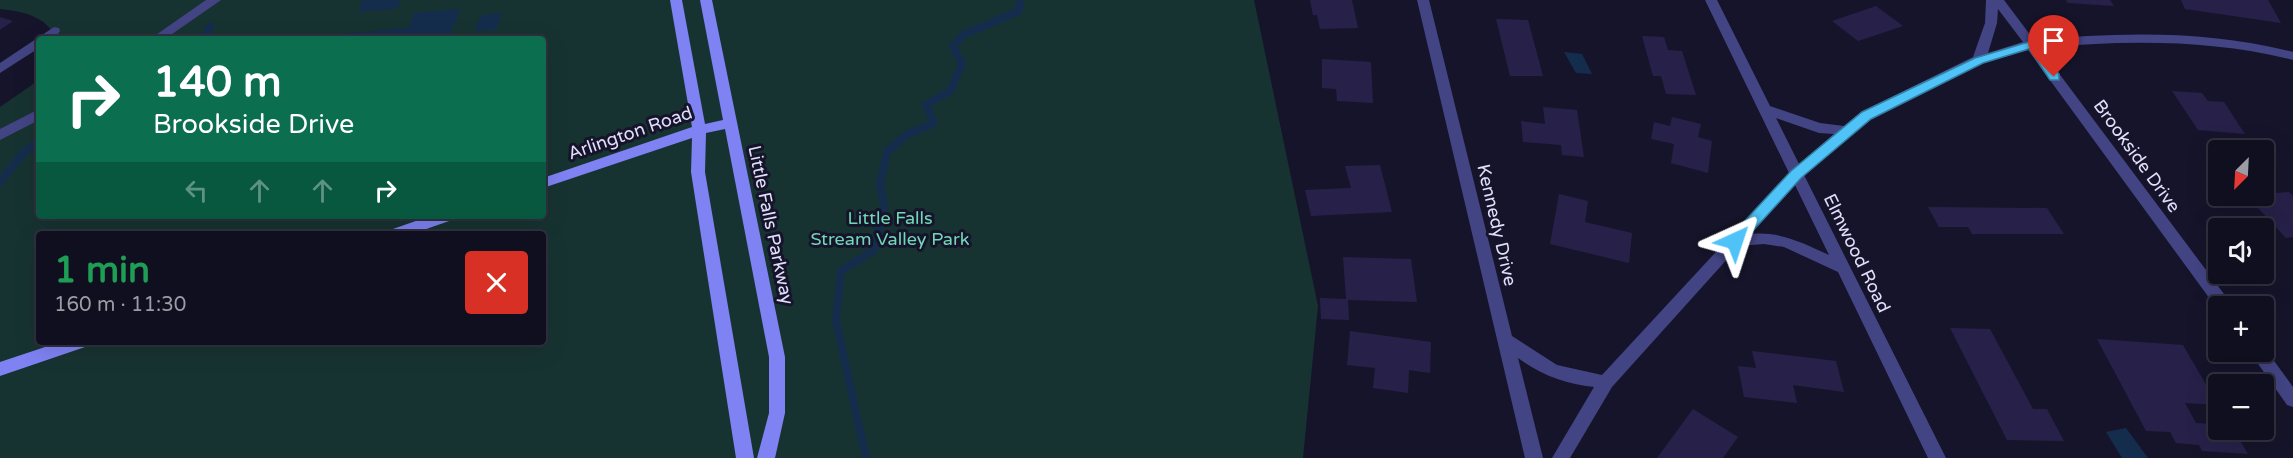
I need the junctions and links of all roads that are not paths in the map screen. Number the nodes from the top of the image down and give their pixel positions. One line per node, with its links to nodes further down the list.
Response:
1 (215, 0): 8 (street)
2 (676, 0): 17 (street)
3 (706, 0): 16 (street, Little Falls Parkway)
4 (1423, 0): 27 (street, Kennedy Drive)
5 (1711, 0): 14 (street, Elmwood Road)
6 (1992, 0): 12 (street)
7 (1998, 0): 10 (street, Brookside Drive)
8 (161, 36)
9 (36, 43): 13 (street)
10 (2032, 45): 11 (street); 12 (street); 26 (street, Brookside Drive)
11 (2293, 56)
12 (1979, 60): 18 (street)
13 (0, 69)
14 (1764, 109): 18 (street); 20 (street, Elmwood Road)
15 (36, 116): 19 (street)
16 (729, 123): 17 (street, Arlington Road); 34 (street, Little Falls Parkway)
17 (699, 130): 21 (street, Arlington Road); 33 (street)
18 (1848, 130): 20 (street)
19 (0, 135)
20 (1796, 174): 24 (street); 25 (street, Elmwood Road)
21 (546, 182)
22 (438, 219): 23 (street)
23 (404, 231)
24 (1735, 241): 25 (street); 31 (street)
25 (1843, 268): 37 (street, Elmwood Road)
26 (2217, 296)
27 (1504, 338): 31 (street); 35 (street, Kennedy Drive)
28 (71, 345): 30 (street)
29 (2265, 362): 32 (street)
30 (0, 369)
31 (1606, 382): 36 (street)
32 (2293, 400)
33 (745, 458)
34 (766, 458)
35 (1534, 458)
36 (1561, 458)
37 (1937, 458)

